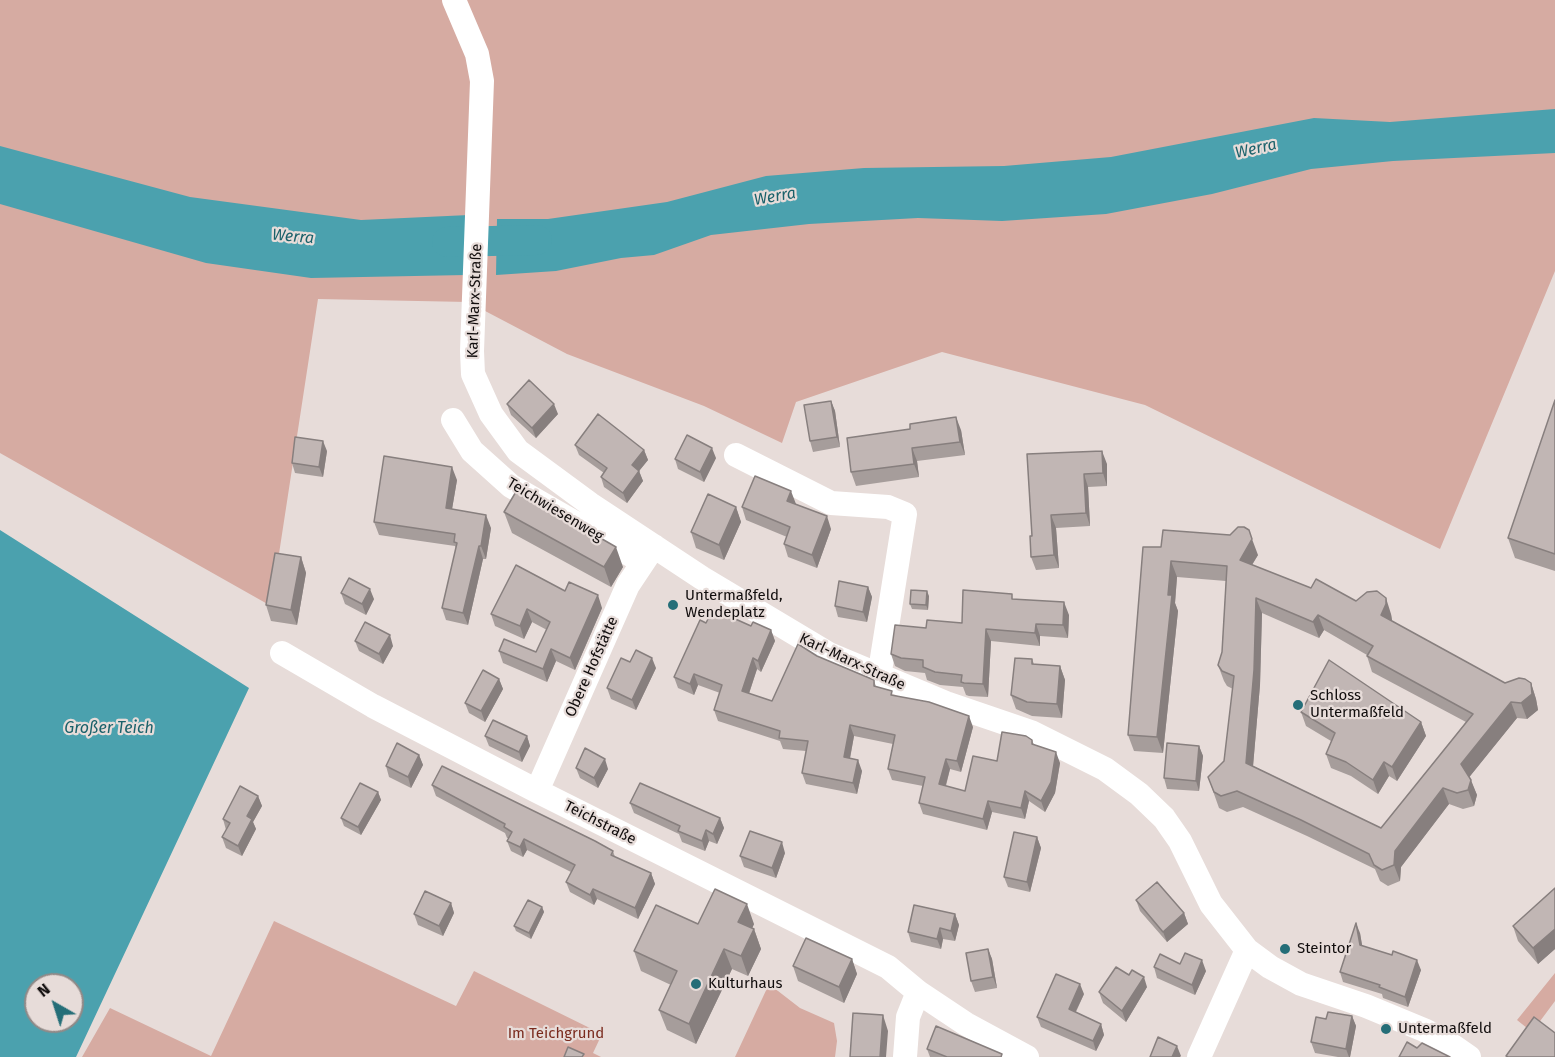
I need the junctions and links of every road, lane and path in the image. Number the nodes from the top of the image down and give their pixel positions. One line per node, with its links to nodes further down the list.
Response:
1 (454, 0): 4 (street, Karl-Marx-Straße)
2 (453, 420): 4 (street, Teichwiesenweg)
3 (736, 455): 6 (street)
4 (648, 554): 6 (street, Karl-Marx-Straße); 7 (street, Obere Hofstätte)
5 (282, 652): 7 (street, Teichstraße)
6 (879, 677): 8 (street, Karl-Marx-Straße)
7 (537, 791): 9 (street, Teichstraße)
8 (1247, 950): 12 (street); 13 (street, Karl-Marx-Straße)
9 (918, 992): 10 (street); 11 (street, Teichstraße)
10 (905, 1057)
11 (1027, 1057)
12 (1199, 1057)
13 (1469, 1057)

